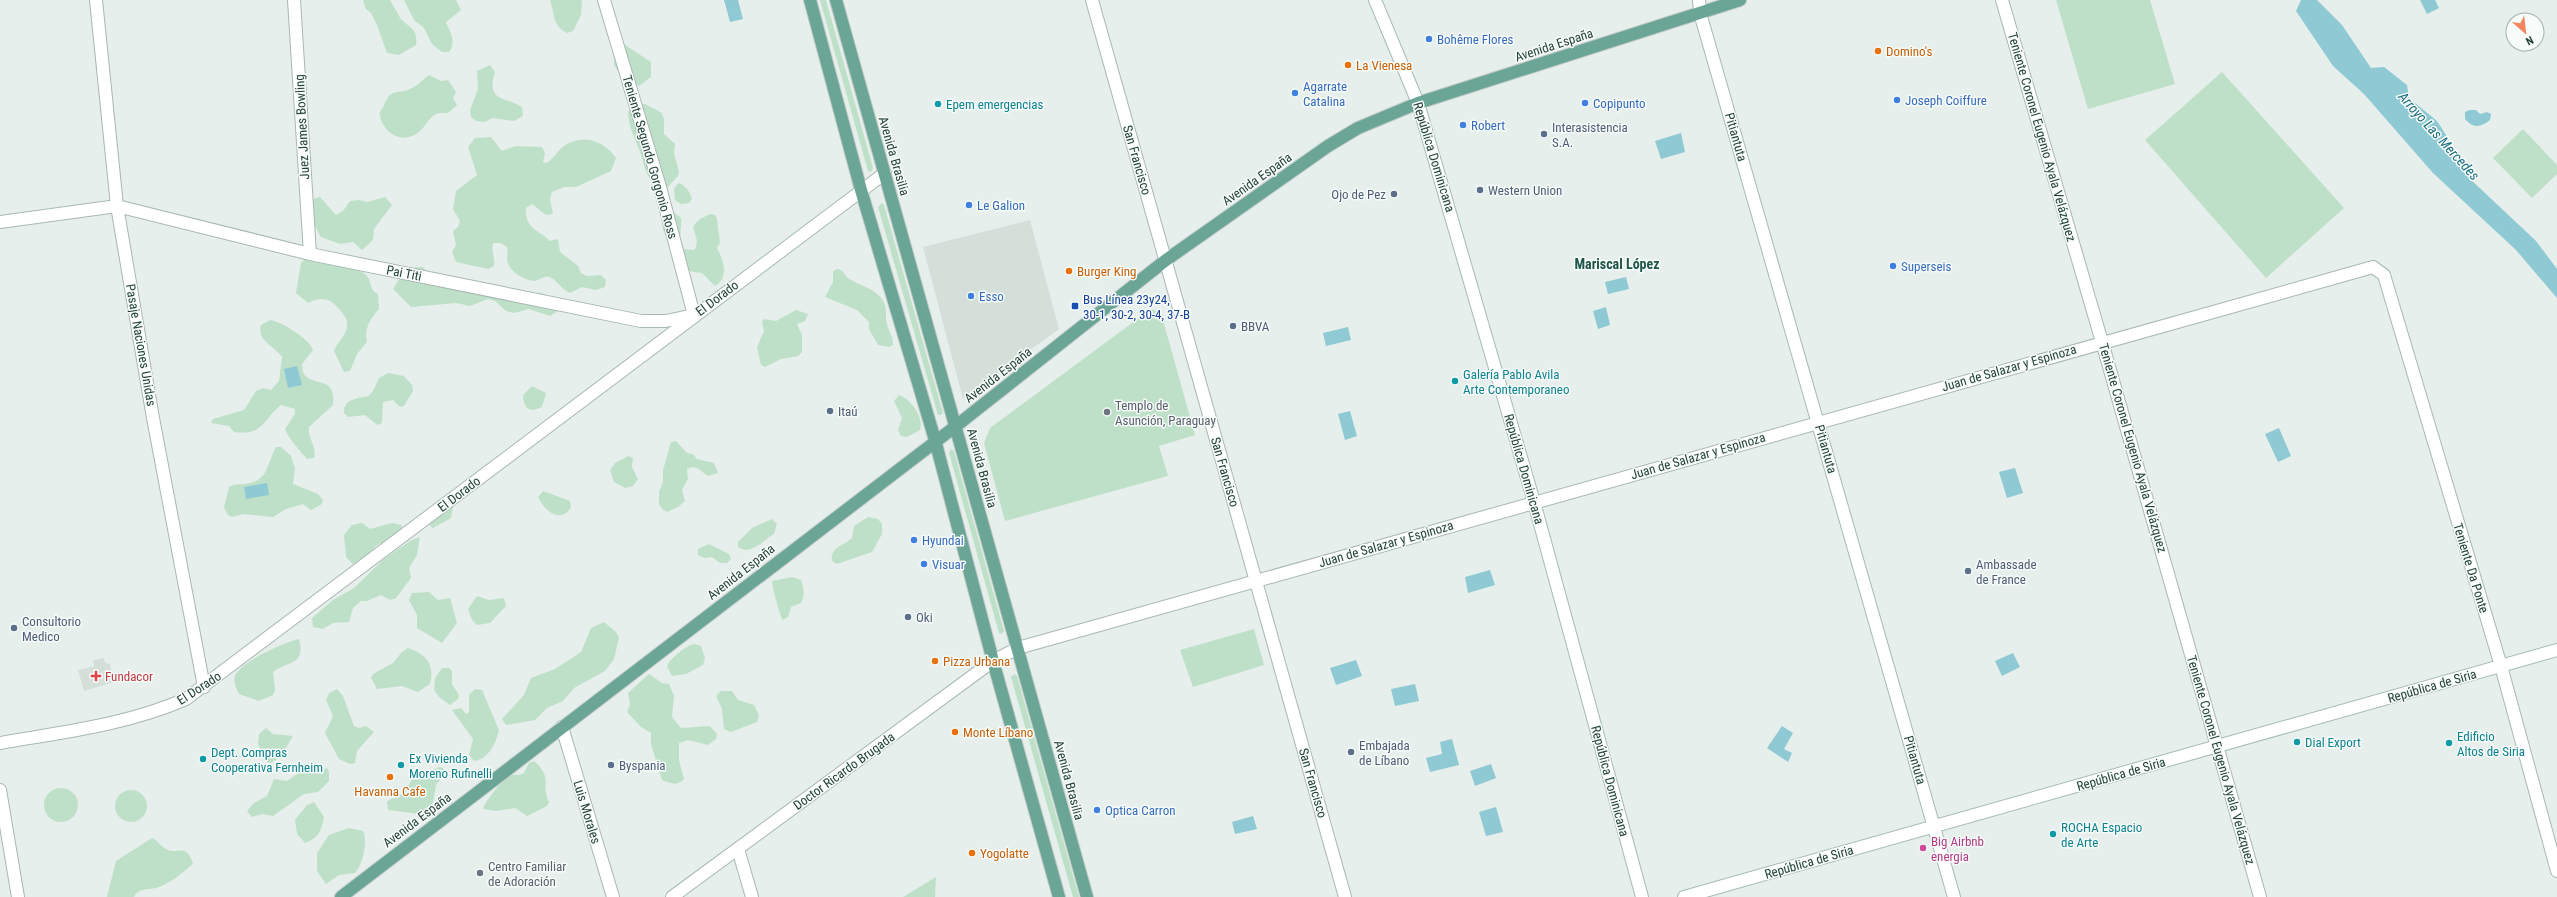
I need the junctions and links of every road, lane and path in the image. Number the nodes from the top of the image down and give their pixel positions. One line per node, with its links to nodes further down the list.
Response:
1 (96, 0): 15 (street, Pasaje Naciones Unidas)
2 (294, 0): 17 (street, Juez James Bowling)
3 (604, 0): 20 (street, Teniente Segundo Gorgonio Ross)
4 (810, 0): 14 (main road)
5 (836, 0): 13 (main road, Avenida Brasilia)
6 (1092, 0): 18 (street, San Francisco)
7 (1375, 0): 12 (street, República Dominicana)
8 (1699, 0): 11 (street, Pitiantuta)
9 (1740, 0): 11 (main road, Avenida España)
10 (2002, 0): 21 (street, Teniente Coronel Eugenio Ayala Velázquez)
11 (1700, 13): 12 (main road, Avenida España); 22 (street, Pitiantuta)
12 (1418, 104): 18 (main road, Avenida España); 25 (street, República Dominicana)
13 (884, 173): 14 (street, El Dorado); 23 (main road, Avenida Brasilia)
14 (861, 190): 20 (street, El Dorado); 24 (main road)
15 (117, 206): 16 (street); 17 (street, Pai Titi); 31 (street, Pasaje Naciones Unidas)
16 (0, 222)
17 (310, 254): 20 (street, Pai Titi)
18 (1166, 260): 23 (main road, Avenida España); 26 (street, San Francisco)
19 (2377, 268): 21 (street, Juan de Salazar y Espinoza); 30 (street, Teniente Da Ponte)
20 (694, 315): 31 (street, El Dorado)
21 (2102, 342): 22 (street, Juan de Salazar y Espinoza); 34 (street, Teniente Coronel Eugenio Ayala Velázquez)
22 (1818, 422): 25 (street, Juan de Salazar y Espinoza); 36 (street, Pitiantuta)
23 (956, 426): 24 (main road, Avenida España); 27 (main road, Avenida Brasilia)
24 (936, 440): 29 (main road); 32 (main road, Avenida España)
25 (1534, 502): 26 (street, Juan de Salazar y Espinoza); 47 (street, República Dominicana)
26 (1256, 580): 27 (street, Juan de Salazar y Espinoza); 46 (street, San Francisco)
27 (1018, 648): 29 (street, Doctor Ricardo Brugada); 45 (main road, Avenida Brasilia)
28 (2557, 650): 30 (street, República de Siria)
29 (993, 661): 37 (street, Doctor Ricardo Brugada); 44 (main road)
30 (2501, 666): 34 (street, República de Siria); 38 (street, Teniente Da Ponte)
31 (204, 687): 33 (street, El Dorado)
32 (562, 727): 40 (main road, Avenida España); 41 (street, Luis Morales)
33 (0, 743)
34 (2218, 746): 36 (street, República de Siria); 50 (street, Teniente Coronel Eugenio Ayala Velázquez)
35 (0, 790): 39 (street)
36 (1934, 827): 48 (street, República de Siria); 49 (street, Pitiantuta)
37 (738, 849): 42 (street, Doctor Ricardo Brugada); 43 (street)
38 (2557, 871)
39 (18, 897)
40 (341, 897)
41 (613, 897)
42 (672, 897)
43 (752, 897)
44 (1059, 897)
45 (1087, 897)
46 (1345, 897)
47 (1642, 897)
48 (1684, 897)
49 (1954, 897)
50 (2260, 897)

